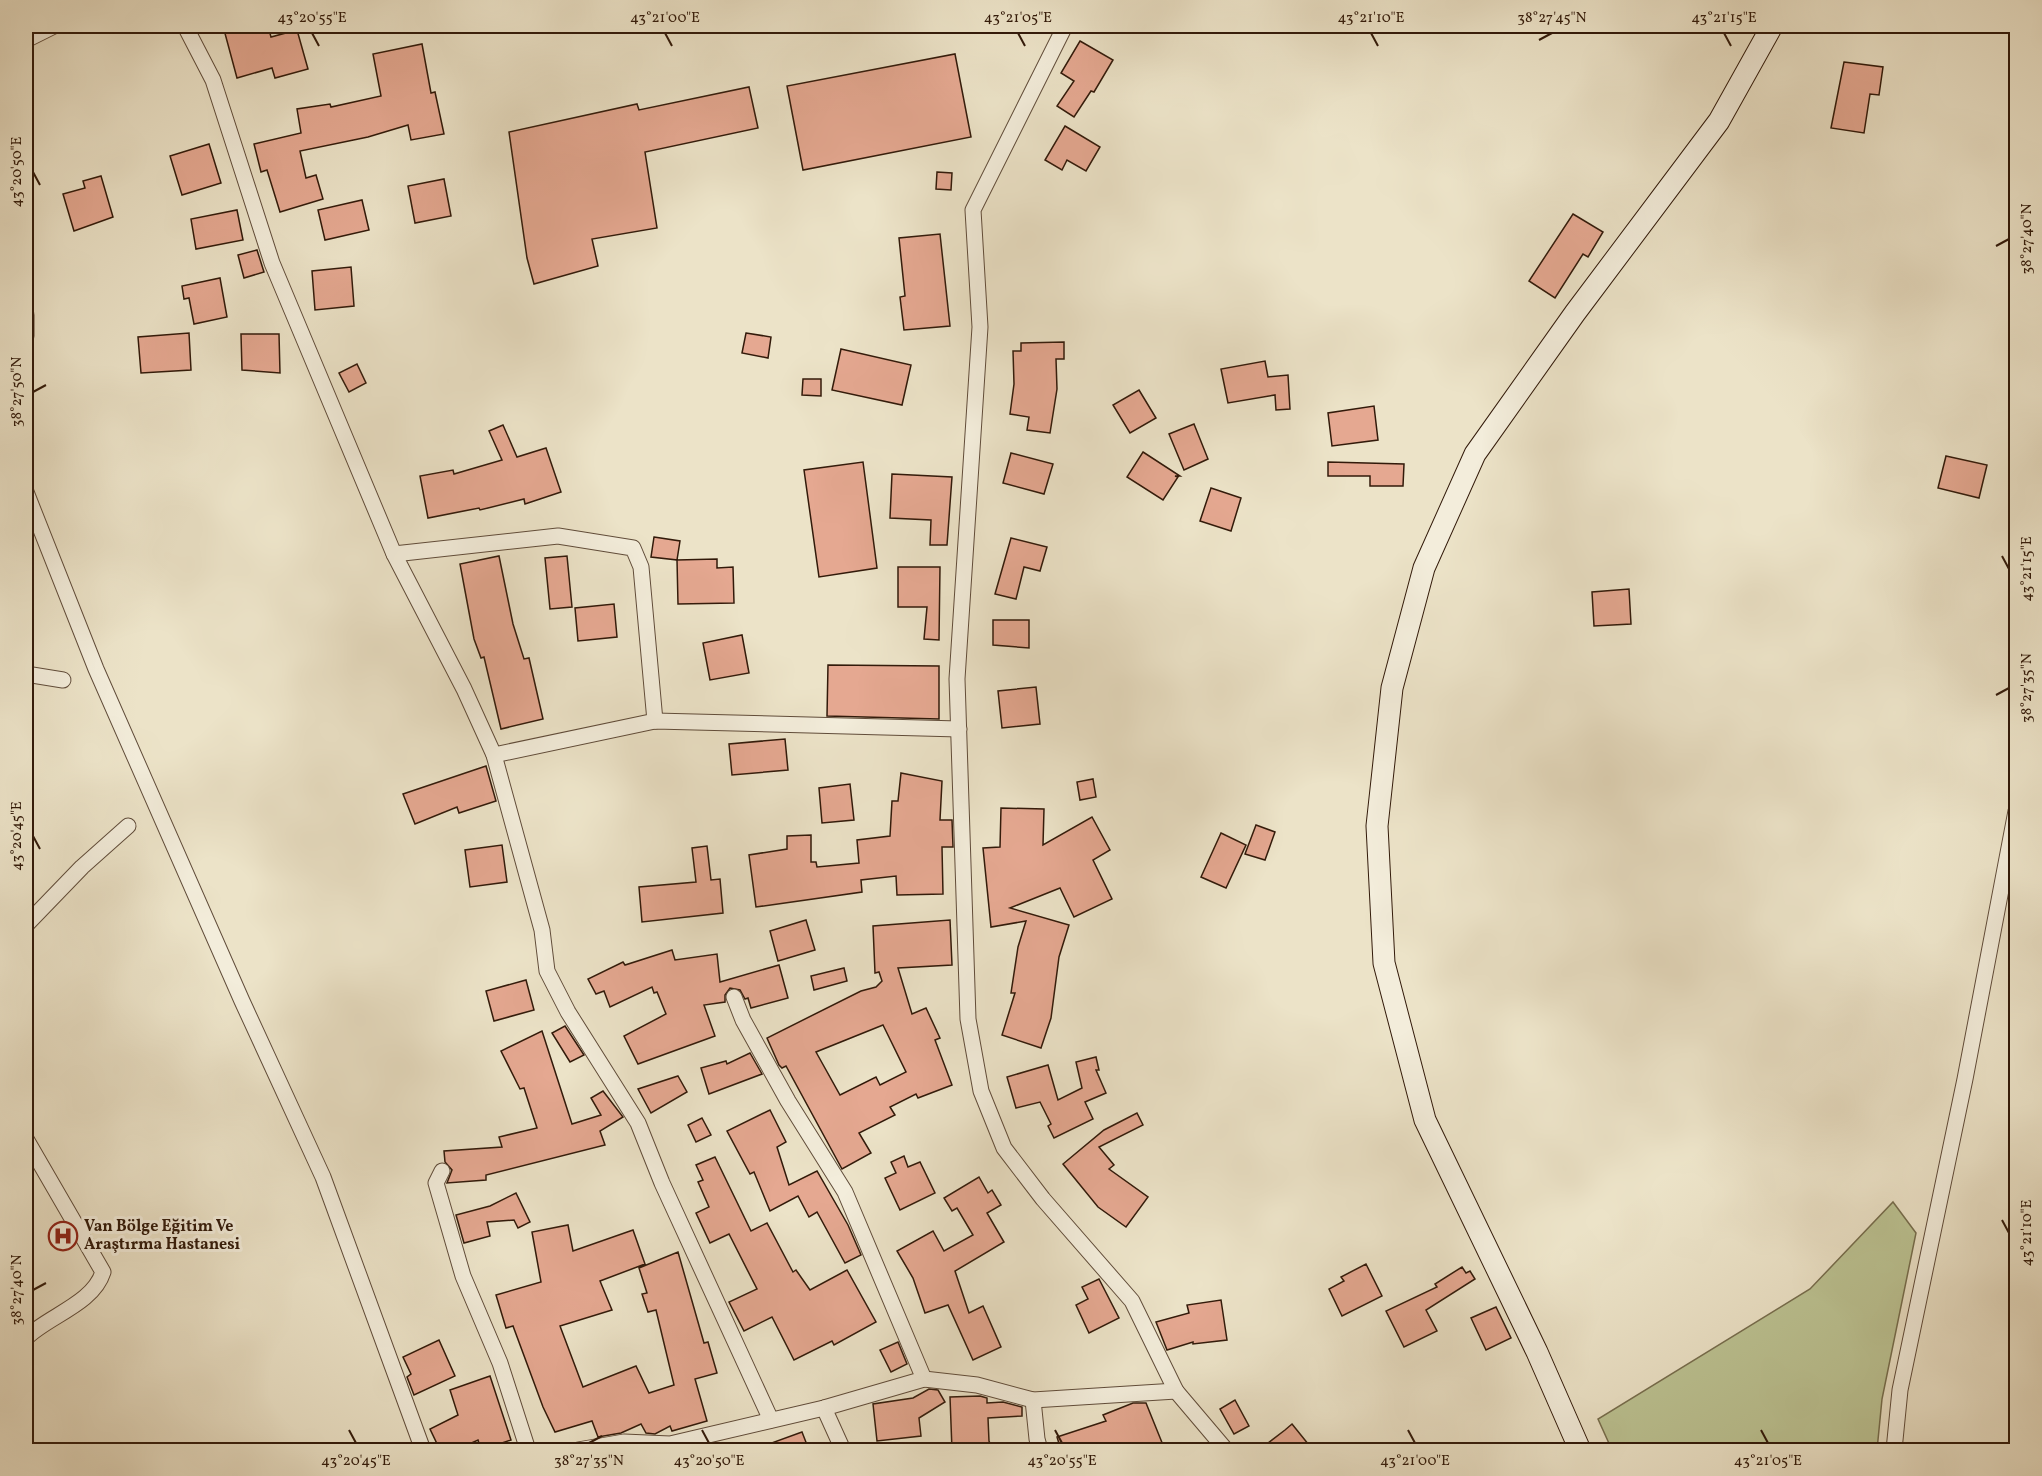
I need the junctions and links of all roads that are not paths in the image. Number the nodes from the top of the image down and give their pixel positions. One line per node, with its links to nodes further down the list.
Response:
1 (54, 26): 5 (street)
2 (185, 26): 9 (street)
3 (1065, 26): 13 (street)
4 (1772, 26): 34 (street)
5 (26, 40)
6 (26, 315): 7 (street)
7 (26, 336)
8 (26, 492): 28 (street)
9 (394, 554): 12 (street); 14 (street)
10 (26, 674): 11 (street)
11 (63, 680)
12 (655, 721): 13 (street); 14 (street)
13 (959, 729): 23 (street)
14 (494, 755): 26 (street)
15 (2016, 812): 35 (street)
16 (128, 826): 17 (street)
17 (26, 925)
18 (734, 997): 22 (street)
19 (26, 1139): 21 (street)
20 (442, 1171): 29 (street)
21 (26, 1338)
22 (924, 1379): 24 (street); 25 (street)
23 (1176, 1391): 24 (street); 33 (street)
24 (1033, 1400): 32 (street)
25 (825, 1408): 26 (street); 31 (street)
26 (771, 1420): 27 (street)
27 (645, 1447): 30 (street)
28 (423, 1450)
29 (528, 1450)
30 (578, 1450)
31 (843, 1450)
32 (1040, 1450)
33 (1226, 1450)
34 (1580, 1450)
35 (1894, 1450)

